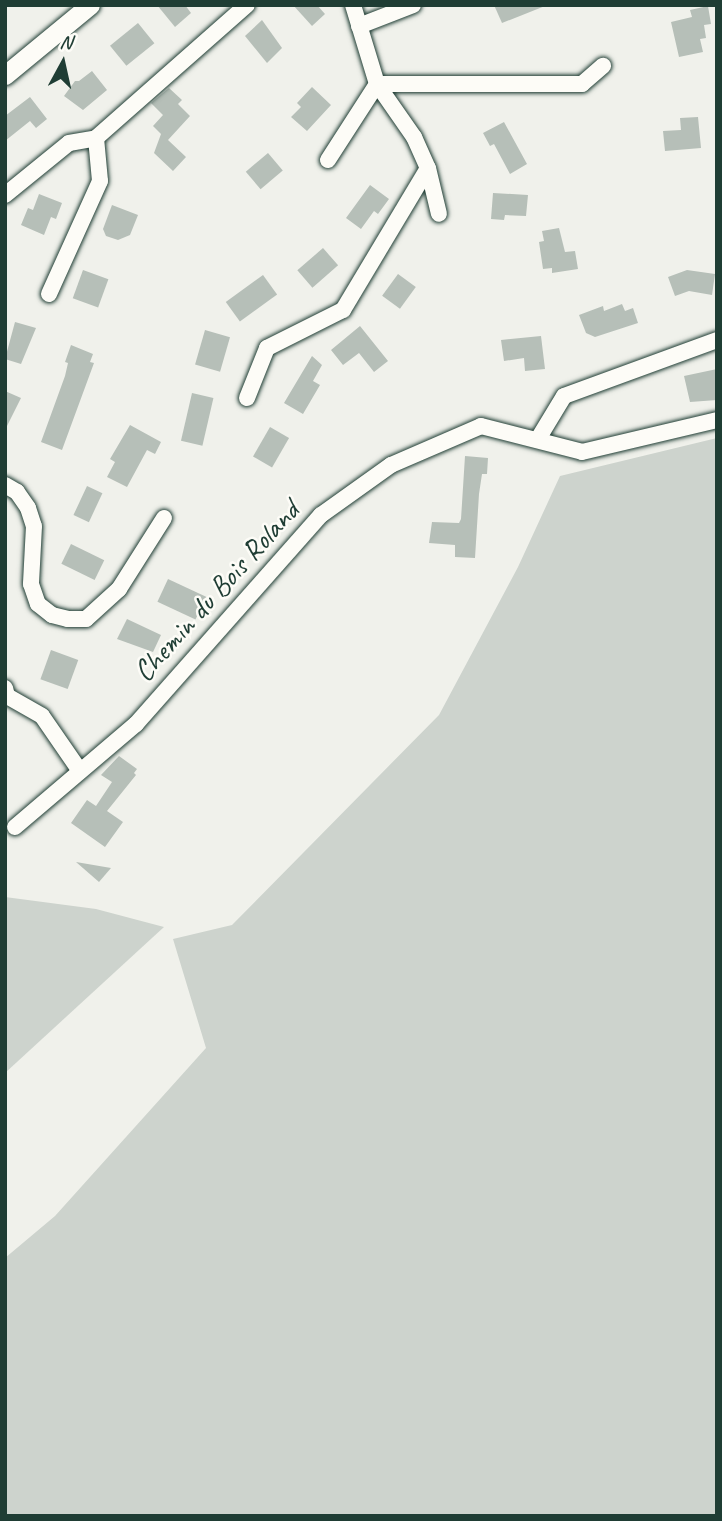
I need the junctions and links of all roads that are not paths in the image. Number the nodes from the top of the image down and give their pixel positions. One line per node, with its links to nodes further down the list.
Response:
1 (90, 5): 7 (street)
2 (247, 5): 9 (street)
3 (354, 5): 5 (street)
4 (413, 5): 5 (street)
5 (359, 26): 8 (street)
6 (603, 66): 8 (street)
7 (5, 75)
8 (377, 84): 10 (street); 11 (street)
9 (96, 138): 12 (street); 14 (street)
10 (328, 160)
11 (428, 168): 13 (street); 16 (street)
12 (5, 195)
13 (439, 214)
14 (49, 294)
15 (717, 340): 18 (street)
16 (247, 398)
17 (717, 420): 18 (street)
18 (538, 439): 22 (street, Chemin du Bois Roland)
19 (5, 485): 20 (street)
20 (163, 518)
21 (5, 688): 22 (street)
22 (80, 771): 23 (street, Chemin du Bois Roland)
23 (15, 827)

